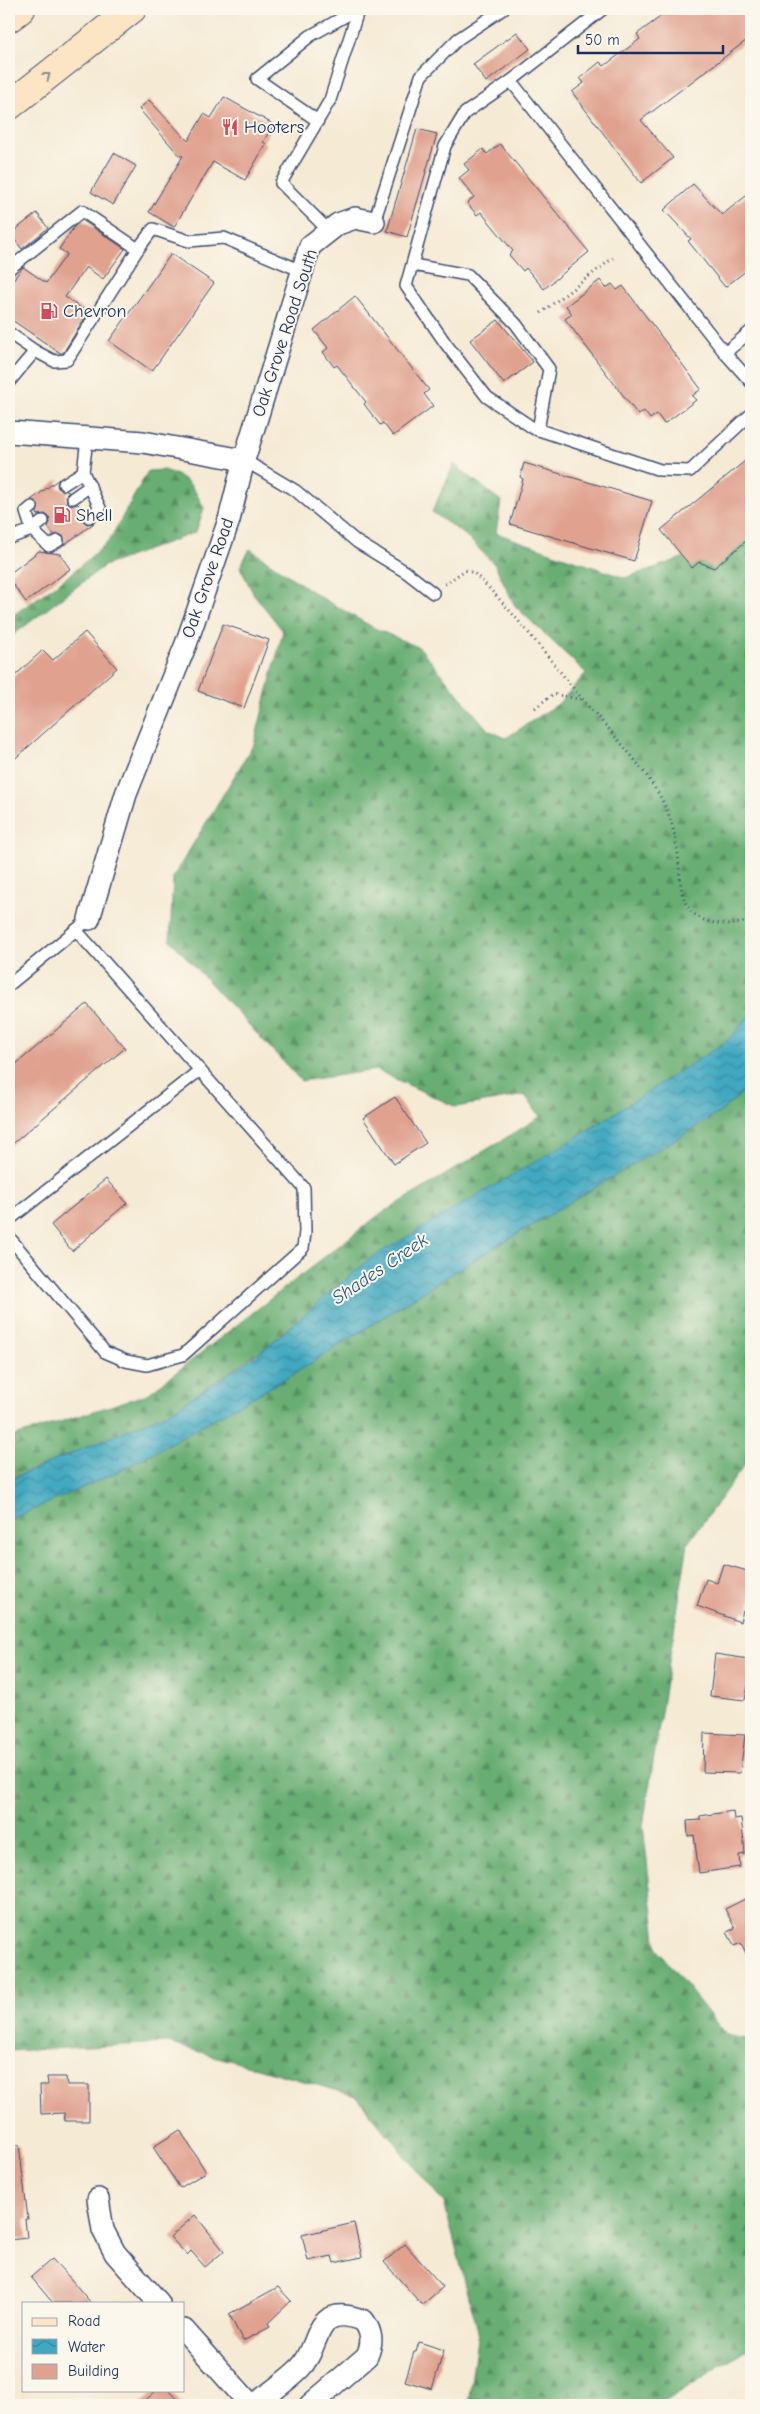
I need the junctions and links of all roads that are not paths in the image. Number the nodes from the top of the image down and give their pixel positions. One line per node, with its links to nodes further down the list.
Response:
1 (21, 9): 5 (main road)
2 (132, 9): 7 (main road, one-way to 2)
3 (503, 9): 9 (lane)
4 (603, 9): 6 (lane)
5 (9, 18)
6 (511, 81): 12 (lane); 18 (lane)
7 (9, 106)
8 (318, 121): 8 (lane); 10 (lane)
9 (374, 222): 10 (street, Oak Grove Road South)
10 (328, 231): 14 (street, Oak Grove Road South)
11 (138, 249): 13 (lane); 14 (lane); 17 (lane)
12 (413, 265): 22 (lane); 22 (lane)
13 (9, 269)
14 (302, 271): 25 (street, Oak Grove Road South)
15 (751, 331): 18 (lane)
16 (9, 333): 17 (lane)
17 (34, 351): 19 (lane)
18 (725, 353): 20 (lane)
19 (9, 382)
20 (751, 382)
21 (751, 414): 22 (lane)
22 (538, 430)
23 (9, 432): 24 (street)
24 (87, 439): 25 (street); 26 (lane)
25 (244, 460): 36 (lane); 37 (street, Oak Grove Road)
26 (83, 472): 27 (lane); 28 (lane)
27 (64, 484)
28 (90, 486): 29 (lane); 31 (lane)
29 (74, 498)
30 (32, 507): 33 (lane)
31 (89, 517)
32 (43, 520): 33 (lane)
33 (32, 530): 34 (lane); 35 (lane)
34 (9, 538)
35 (58, 541)
36 (433, 593)
37 (83, 924): 38 (lane); 39 (lane)
38 (9, 985)
39 (200, 1070): 40 (lane); 41 (lane)
40 (9, 1220)
41 (9, 1237)
42 (98, 2199): 43 (street)
43 (158, 2302)
44 (185, 2331): 45 (street)
45 (253, 2405): 46 (street)
46 (310, 2405)

